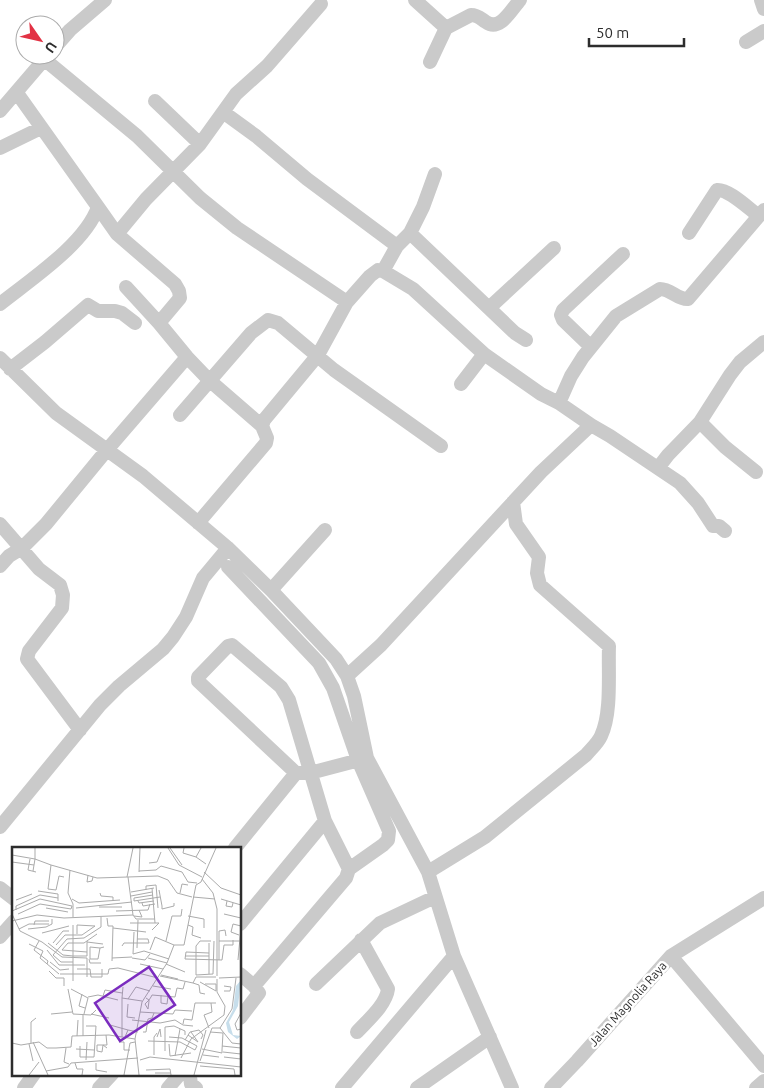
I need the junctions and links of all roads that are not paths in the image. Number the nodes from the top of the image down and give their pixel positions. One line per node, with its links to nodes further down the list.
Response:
1 (105, 0): 9 (street)
2 (415, 0): 7 (street)
3 (520, 0): 7 (street)
4 (761, 0): 6 (street)
5 (321, 4): 17 (street)
6 (764, 9)
7 (446, 28): 11 (street)
8 (764, 31): 10 (street)
9 (65, 36)
10 (746, 42)
11 (430, 62)
12 (39, 65): 14 (street)
13 (55, 65): 21 (street)
14 (16, 93): 16 (street); 18 (street)
15 (155, 100): 19 (street)
16 (0, 112)
17 (224, 112): 19 (street); 28 (street)
18 (41, 128): 20 (street); 23 (street)
19 (200, 144): 21 (street)
20 (0, 148)
21 (174, 172): 26 (street); 33 (street)
22 (435, 174): 25 (street)
23 (98, 207): 26 (street); 34 (street)
24 (761, 213): 27 (street); 40 (street)
25 (410, 233): 28 (street); 35 (street)
26 (117, 234): 37 (street)
27 (689, 234)
28 (397, 246): 31 (street)
29 (554, 248): 35 (street)
30 (623, 254): 40 (street)
31 (383, 271): 33 (street); 41 (street)
32 (126, 287): 37 (street)
33 (347, 302): 42 (street)
34 (0, 304)
35 (489, 308): 38 (street)
36 (135, 323): 45 (street)
37 (159, 323): 43 (street)
38 (526, 340)
39 (764, 342): 50 (street)
40 (591, 347): 48 (street)
41 (484, 354): 47 (street); 48 (street)
42 (318, 355): 46 (street); 52 (street); 53 (street)
43 (187, 357): 46 (street); 54 (street)
44 (0, 358): 45 (street)
45 (10, 369): 54 (street)
46 (209, 380): 49 (street); 52 (street)
47 (461, 384)
48 (558, 403): 51 (street)
49 (180, 415)
50 (700, 422): 55 (street); 56 (street)
51 (591, 425): 55 (street); 57 (street)
52 (262, 426): 58 (street)
53 (441, 446)
54 (106, 451): 58 (street); 62 (street)
55 (658, 468): 61 (street)
56 (756, 472)
57 (513, 502): 67 (street); 75 (street)
58 (198, 523): 63 (street)
59 (0, 524): 62 (street)
60 (325, 530): 66 (street)
61 (725, 531)
62 (22, 548): 64 (street); 68 (street)
63 (228, 548): 66 (street); 68 (street)
64 (0, 566)
65 (228, 567): 69 (street)
66 (271, 590): 67 (street)
67 (347, 676): 69 (street)
68 (80, 730): 72 (street)
69 (362, 759): 70 (street); 74 (street); 75 (street)
70 (303, 773): 70 (street); 71 (street); 73 (street)
71 (325, 821): 74 (street); 81 (street)
72 (0, 827)
73 (236, 847)
74 (348, 869): 88 (street)
75 (428, 872): 78 (street)
76 (0, 888): 77 (street)
77 (12, 897)
78 (435, 897): 83 (street); 84 (street)
79 (764, 898): 85 (street, Jalan Magnolia Raya)
80 (12, 923): 82 (street)
81 (241, 923)
82 (0, 937)
83 (360, 940): 87 (street); 90 (street)
84 (454, 956): 91 (street); 100 (street)
85 (671, 956): 92 (street); 103 (street, Jalan Magnolia Raya)
86 (241, 975): 88 (street)
87 (316, 984)
88 (254, 986): 89 (street)
89 (241, 1017)
90 (357, 1032)
91 (490, 1036): 101 (street); 102 (street)
92 (764, 1066)
93 (33, 1076): 97 (street)
94 (110, 1076): 98 (street)
95 (189, 1078): 99 (street)
96 (764, 1081): 104 (street)
97 (24, 1088)
98 (99, 1088)
99 (168, 1088)
100 (342, 1088)
101 (417, 1088)
102 (512, 1088)
103 (551, 1088)
104 (756, 1088)

